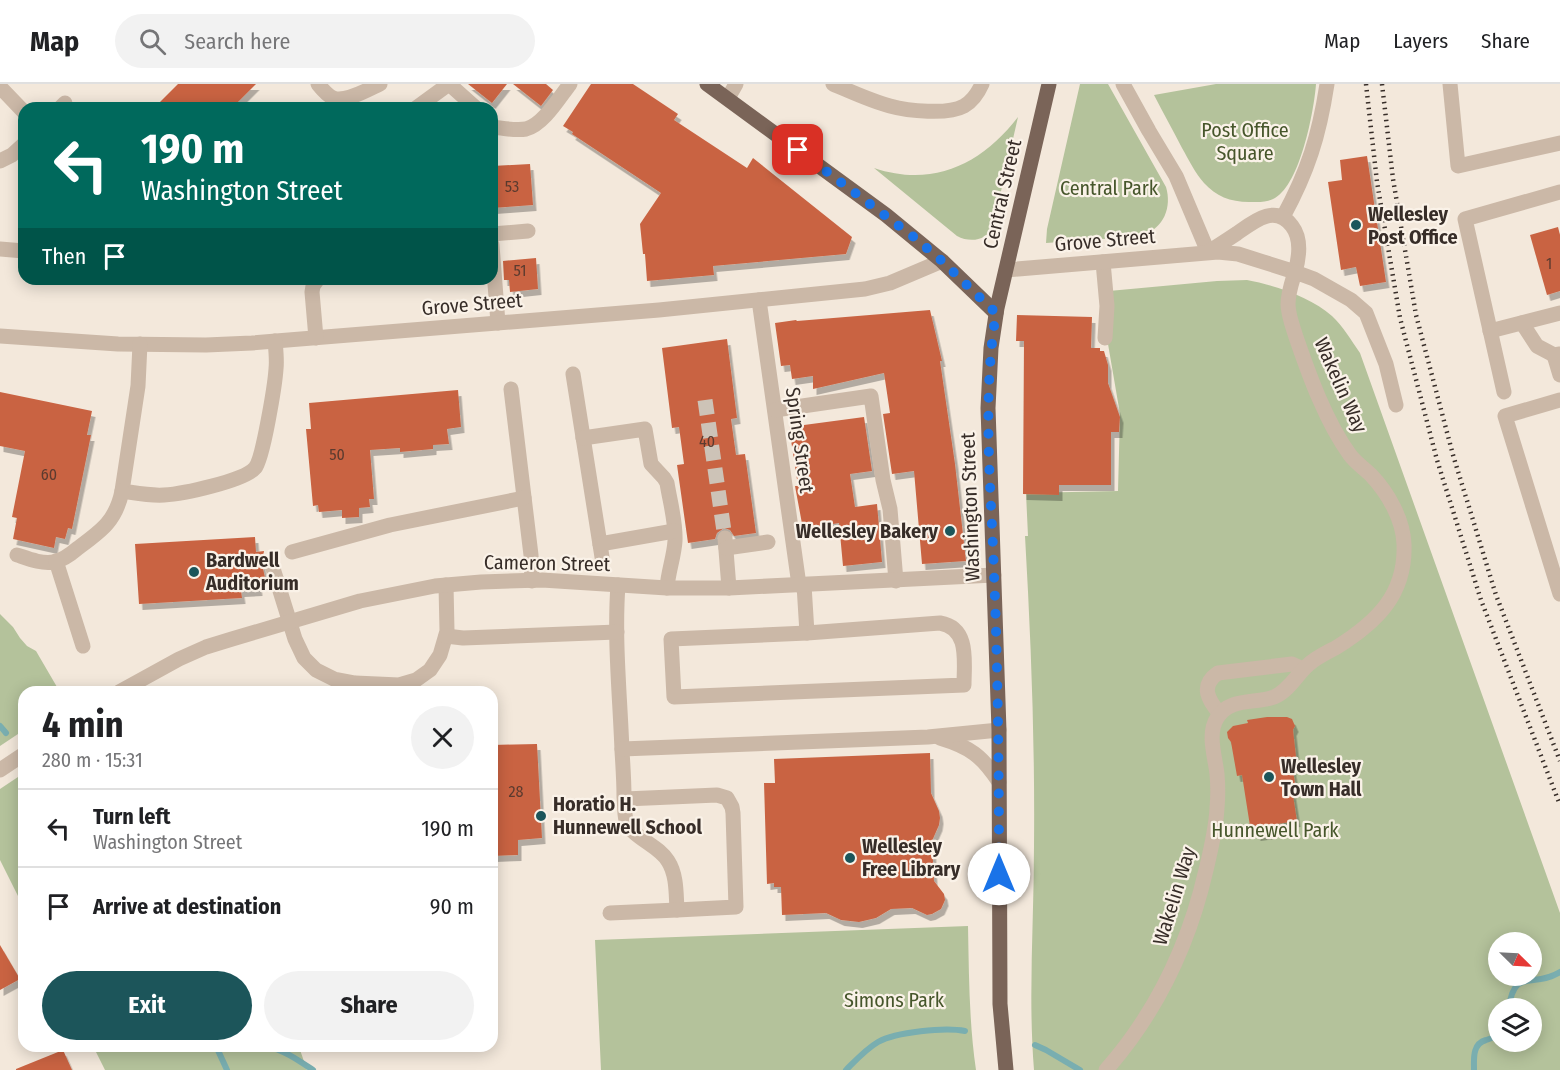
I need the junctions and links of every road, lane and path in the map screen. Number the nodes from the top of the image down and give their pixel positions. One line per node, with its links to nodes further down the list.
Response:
1 (318, 84): 2 (street)
2 (380, 84)
3 (570, 84): 17 (street)
4 (707, 84): 13 (main road)
5 (736, 84): 13 (street)
6 (833, 84): 7 (street)
7 (981, 84)
8 (1048, 84): 30 (main road, Central Street)
9 (1123, 84): 27 (street)
10 (1327, 84): 22 (street)
11 (1450, 84): 18 (street)
12 (0, 87): 16 (street)
13 (728, 98): 28 (main road)
14 (424, 102): 15 (street)
15 (469, 102)
16 (18, 106)
17 (498, 128)
18 (1560, 143)
19 (18, 150): 20 (street)
20 (0, 161)
21 (1560, 192): 39 (street)
22 (1283, 218): 27 (street, Grove Street); 31 (street)
23 (528, 231): 24 (street)
24 (498, 234)
25 (0, 249): 26 (street)
26 (18, 250)
27 (1209, 252): 29 (street, Grove Street); 31 (street, Grove Street)
28 (942, 261): 34 (street, Grove Street); 35 (main road)
29 (1102, 262): 30 (street, Grove Street); 42 (street)
30 (1006, 270): 35 (main road, Central Street)
31 (1295, 272): 51 (street, Grove Street); 76 (street, Wakelin Way)
32 (315, 285): 41 (street)
33 (495, 285): 37 (street)
34 (759, 300): 37 (street, Grove Street); 52 (street, Spring Street)
35 (996, 313): 62 (main road, Washington Street)
36 (1560, 313): 38 (street)
37 (498, 323): 41 (street, Grove Street)
38 (1522, 323): 39 (street); 45 (street)
39 (1490, 331): 49 (street)
40 (0, 336): 44 (street, Grove Street)
41 (316, 338): 43 (street, Grove Street)
42 (1105, 338)
43 (275, 341): 44 (street, Grove Street); 54 (street)
44 (140, 344): 54 (street)
45 (1557, 355): 47 (street)
46 (573, 374): 53 (street)
47 (1560, 375)
48 (511, 389): 55 (street)
49 (1504, 392)
50 (1560, 400): 70 (street)
51 (1396, 405)
52 (775, 410): 64 (street); 67 (street, Spring Street)
53 (583, 438): 56 (street); 56 (street)
54 (122, 491): 60 (street)
55 (524, 498): 58 (street); 63 (street)
56 (674, 531): 68 (street)
57 (768, 542): 69 (street)
58 (292, 552)
59 (17, 555): 60 (street)
60 (56, 561): 75 (street)
61 (271, 562): 71 (street)
62 (994, 575): 64 (street, Cameron Street); 79 (main road, Washington Street)
63 (532, 581): 65 (street, Cameron Street); 66 (street, Cameron Street)
64 (896, 581): 67 (street, Cameron Street)
65 (446, 585): 71 (street, Cameron Street); 74 (street)
66 (618, 585): 68 (street, Cameron Street); 72 (street)
67 (802, 585): 69 (street, Cameron Street); 73 (street, Spring Street)
68 (667, 588): 69 (street, Cameron Street)
69 (729, 588)
70 (1560, 594)
71 (290, 622): 74 (street); 77 (street, Cameron Street)
72 (617, 632): 74 (street); 81 (street)
73 (807, 633): 73 (street)
74 (446, 636)
75 (83, 646)
76 (1303, 669): 78 (street, Wakelin Way); 78 (street)
77 (130, 686)
78 (1220, 714): 89 (street, Wakelin Way)
79 (999, 730): 80 (street); 84 (main road, Washington Street)
80 (928, 737): 81 (street); 84 (street)
81 (622, 749): 85 (street)
82 (18, 758): 83 (street)
83 (0, 771)
84 (999, 782): 88 (main road, Washington Street)
85 (625, 799): 86 (street); 86 (street)
86 (677, 910): 87 (street)
87 (610, 913)
88 (1006, 1070)
89 (1106, 1070)

